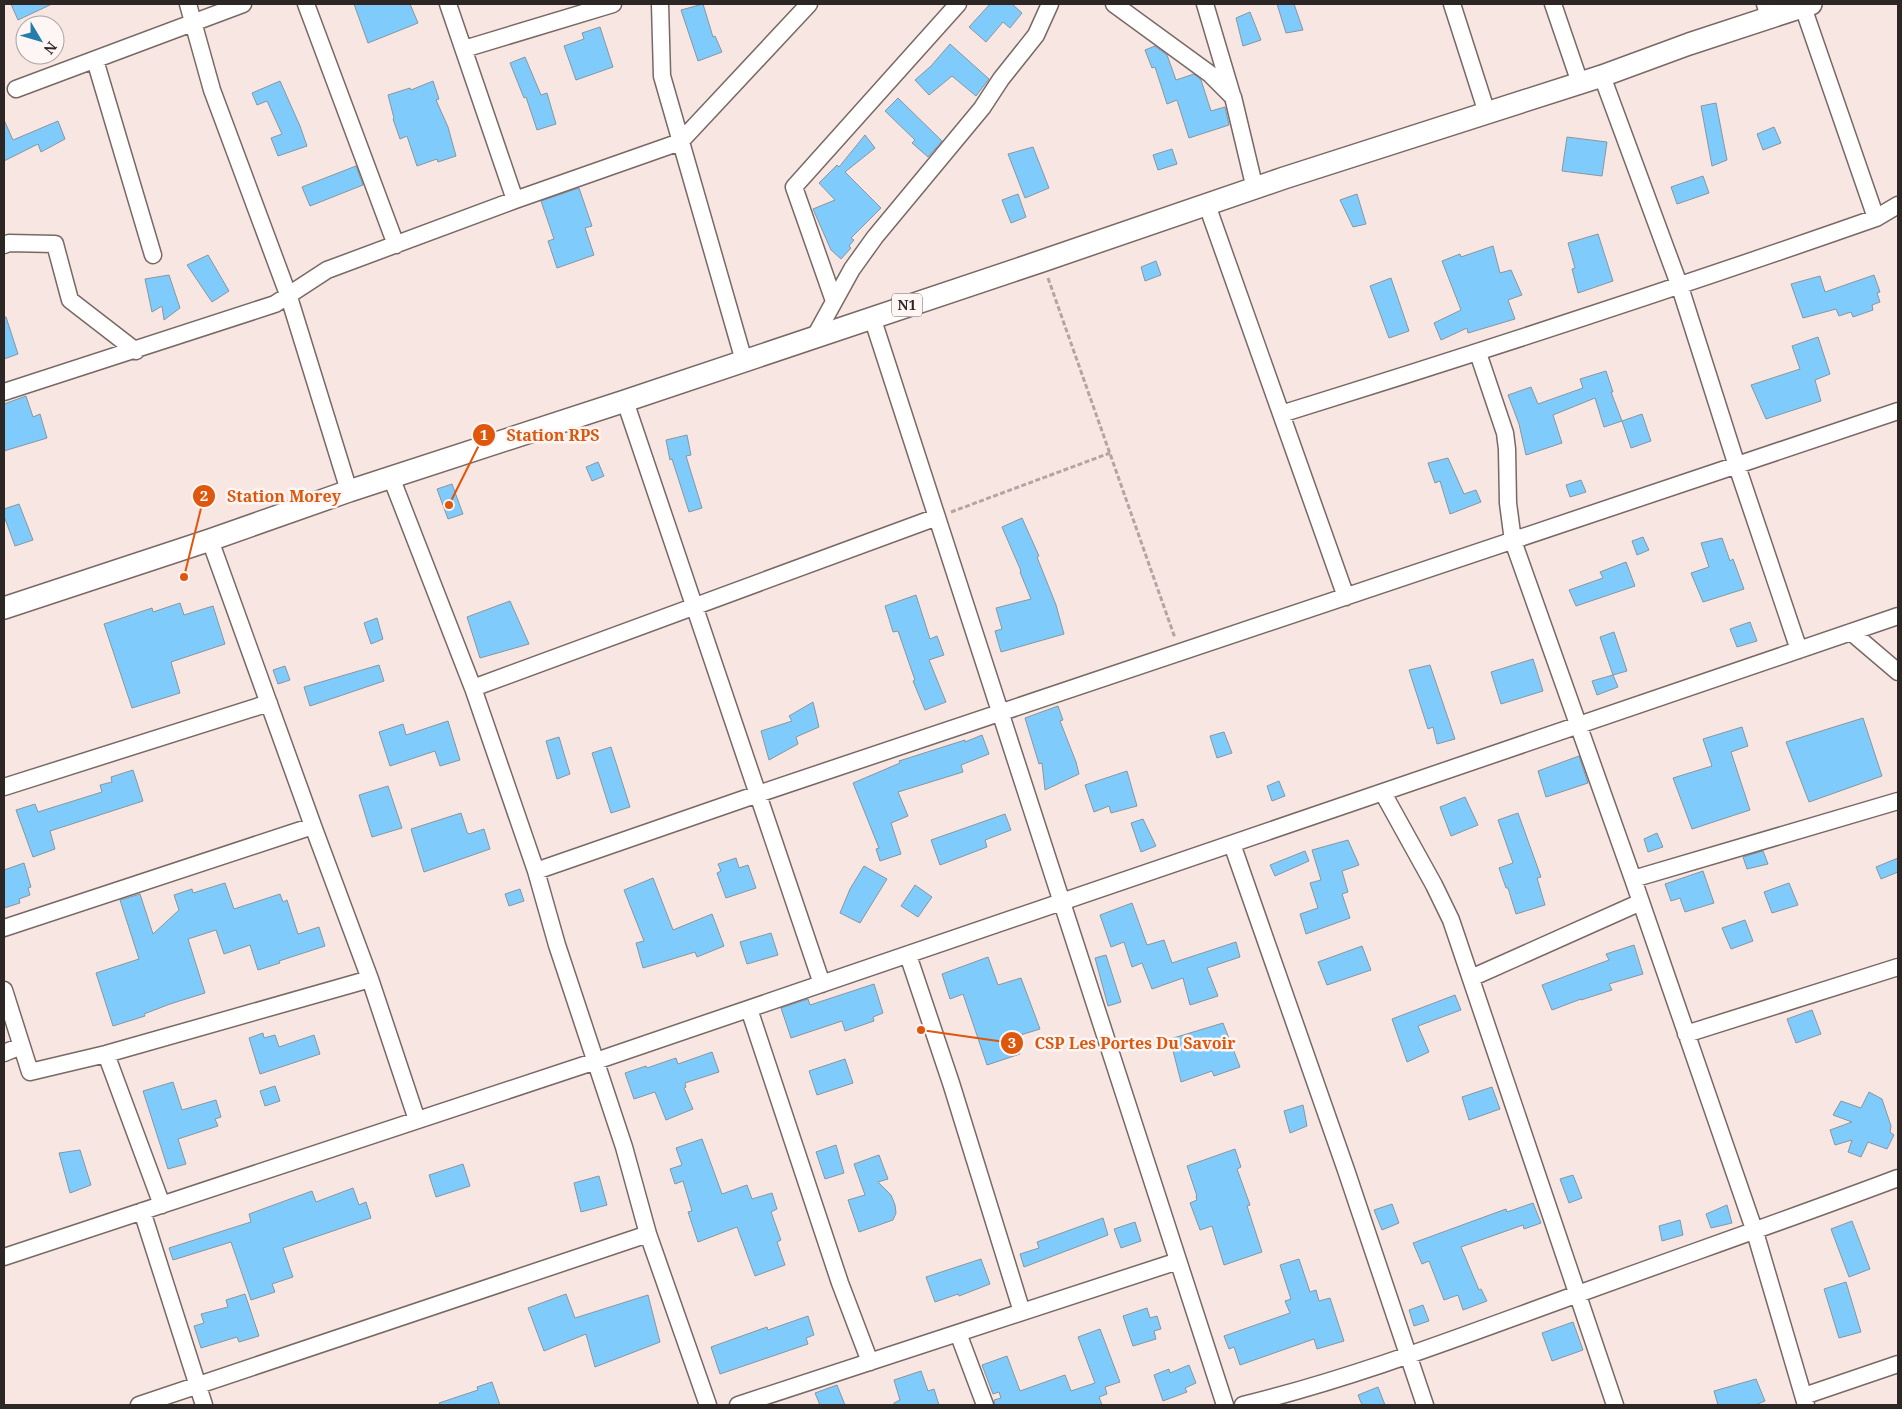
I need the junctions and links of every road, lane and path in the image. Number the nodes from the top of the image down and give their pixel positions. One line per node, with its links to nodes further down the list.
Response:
1 (188, 4): 16 (street)
2 (243, 4): 16 (street)
3 (306, 4): 31 (street)
4 (448, 4): 17 (street)
5 (614, 4): 17 (street)
6 (660, 4): 24 (street)
7 (808, 4): 24 (street)
8 (958, 4): 36 (street)
9 (1050, 4): 36 (street)
10 (1114, 4): 22 (street)
11 (1206, 4): 22 (street)
12 (1452, 4): 23 (street)
13 (1553, 4): 20 (street)
14 (1807, 5): 15 (main road, N1); 29 (street)
15 (1767, 10): 19 (main road, N1)
16 (194, 23): 18 (street); 35 (street)
17 (464, 49): 26 (street)
18 (95, 60): 21 (street); 32 (street)
19 (1602, 76): 20 (main road, N1); 34 (street)
20 (1580, 83): 23 (main road, N1)
21 (16, 89)
22 (1233, 97): 25 (street)
23 (1487, 113): 25 (main road, N1)
24 (680, 142): 26 (street); 41 (street)
25 (1255, 189): 28 (main road, N1)
26 (515, 200): 31 (street)
27 (1898, 205): 29 (street)
28 (1207, 206): 33 (main road, N1); 45 (street)
29 (1876, 218): 34 (street)
30 (4, 245): 39 (street)
31 (396, 245): 35 (street)
32 (153, 255)
33 (1042, 261): 37 (main road, N1); 46 (path)
34 (1680, 287): 40 (street); 47 (street)
35 (289, 297): 39 (street); 49 (street)
36 (834, 301): 38 (street)
37 (872, 317): 38 (main road, N1); 50 (street)
38 (814, 338): 41 (main road, N1)
39 (136, 351): 42 (street)
40 (1478, 353): 45 (street); 52 (street)
41 (744, 361): 43 (main road, N1)
42 (4, 392)
43 (625, 401): 48 (main road, N1); 54 (street)
44 (1898, 411): 47 (street)
45 (1281, 414): 53 (street)
46 (1110, 453): 50 (path); 59 (path)
47 (1737, 466): 52 (street); 58 (street)
48 (392, 477): 49 (main road, N1); 61 (street)
49 (349, 491): 51 (main road, N1)
50 (936, 517): 54 (street); 63 (street)
51 (210, 540): 55 (main road, N1); 62 (street)
52 (1513, 541): 53 (street); 64 (street)
53 (1346, 597): 59 (street)
54 (694, 607): 61 (street); 67 (street)
55 (4, 608)
56 (1898, 616): 57 (street)
57 (1851, 632): 58 (street); 60 (street)
58 (1799, 650): 64 (street)
59 (1180, 652): 63 (street)
60 (1898, 672)
61 (473, 688): 71 (street)
62 (269, 703): 65 (street); 69 (street)
63 (1000, 713): 67 (street); 73 (street)
64 (1578, 726): 66 (street); 72 (street)
65 (4, 787)
66 (1382, 792): 70 (street); 78 (street)
67 (758, 794): 71 (street); 80 (street)
68 (1898, 801): 72 (street)
69 (313, 826): 75 (street); 79 (street)
70 (1232, 844): 73 (street); 99 (street)
71 (536, 871): 87 (street)
72 (1633, 879): 74 (street)
73 (1062, 902): 76 (street); 95 (street)
74 (1641, 902): 78 (street); 83 (street)
75 (4, 928)
76 (908, 955): 80 (street); 97 (street)
77 (1898, 967): 83 (street)
78 (1471, 978): 96 (street)
79 (370, 979): 86 (street); 88 (street)
80 (822, 984): 82 (street)
81 (4, 990): 84 (street)
82 (749, 1008): 87 (street); 100 (street)
83 (1686, 1034): 92 (street)
84 (21, 1046): 85 (street); 86 (street)
85 (4, 1053)
86 (106, 1054): 90 (street)
87 (596, 1061): 88 (street); 93 (street)
88 (417, 1120): 90 (street)
89 (1898, 1178): 92 (street)
90 (162, 1205): 91 (street)
91 (142, 1211): 94 (street); 102 (street)
92 (1755, 1232): 96 (street); 103 (street)
93 (648, 1234): 102 (street); 106 (street)
94 (4, 1257)
95 (1178, 1261): 97 (street); 109 (street)
96 (1577, 1294): 99 (street); 112 (street)
97 (1022, 1312): 98 (street)
98 (958, 1333): 100 (street); 108 (street)
99 (1407, 1357): 110 (street); 111 (street)
100 (870, 1362): 107 (street)
101 (1898, 1364): 103 (street)
102 (197, 1386): 104 (street); 105 (street)
103 (1805, 1401)
104 (138, 1405)
105 (204, 1405)
106 (708, 1405)
107 (738, 1405)
108 (985, 1405)
109 (1225, 1405)
110 (1244, 1405)
111 (1425, 1405)
112 (1615, 1405)

